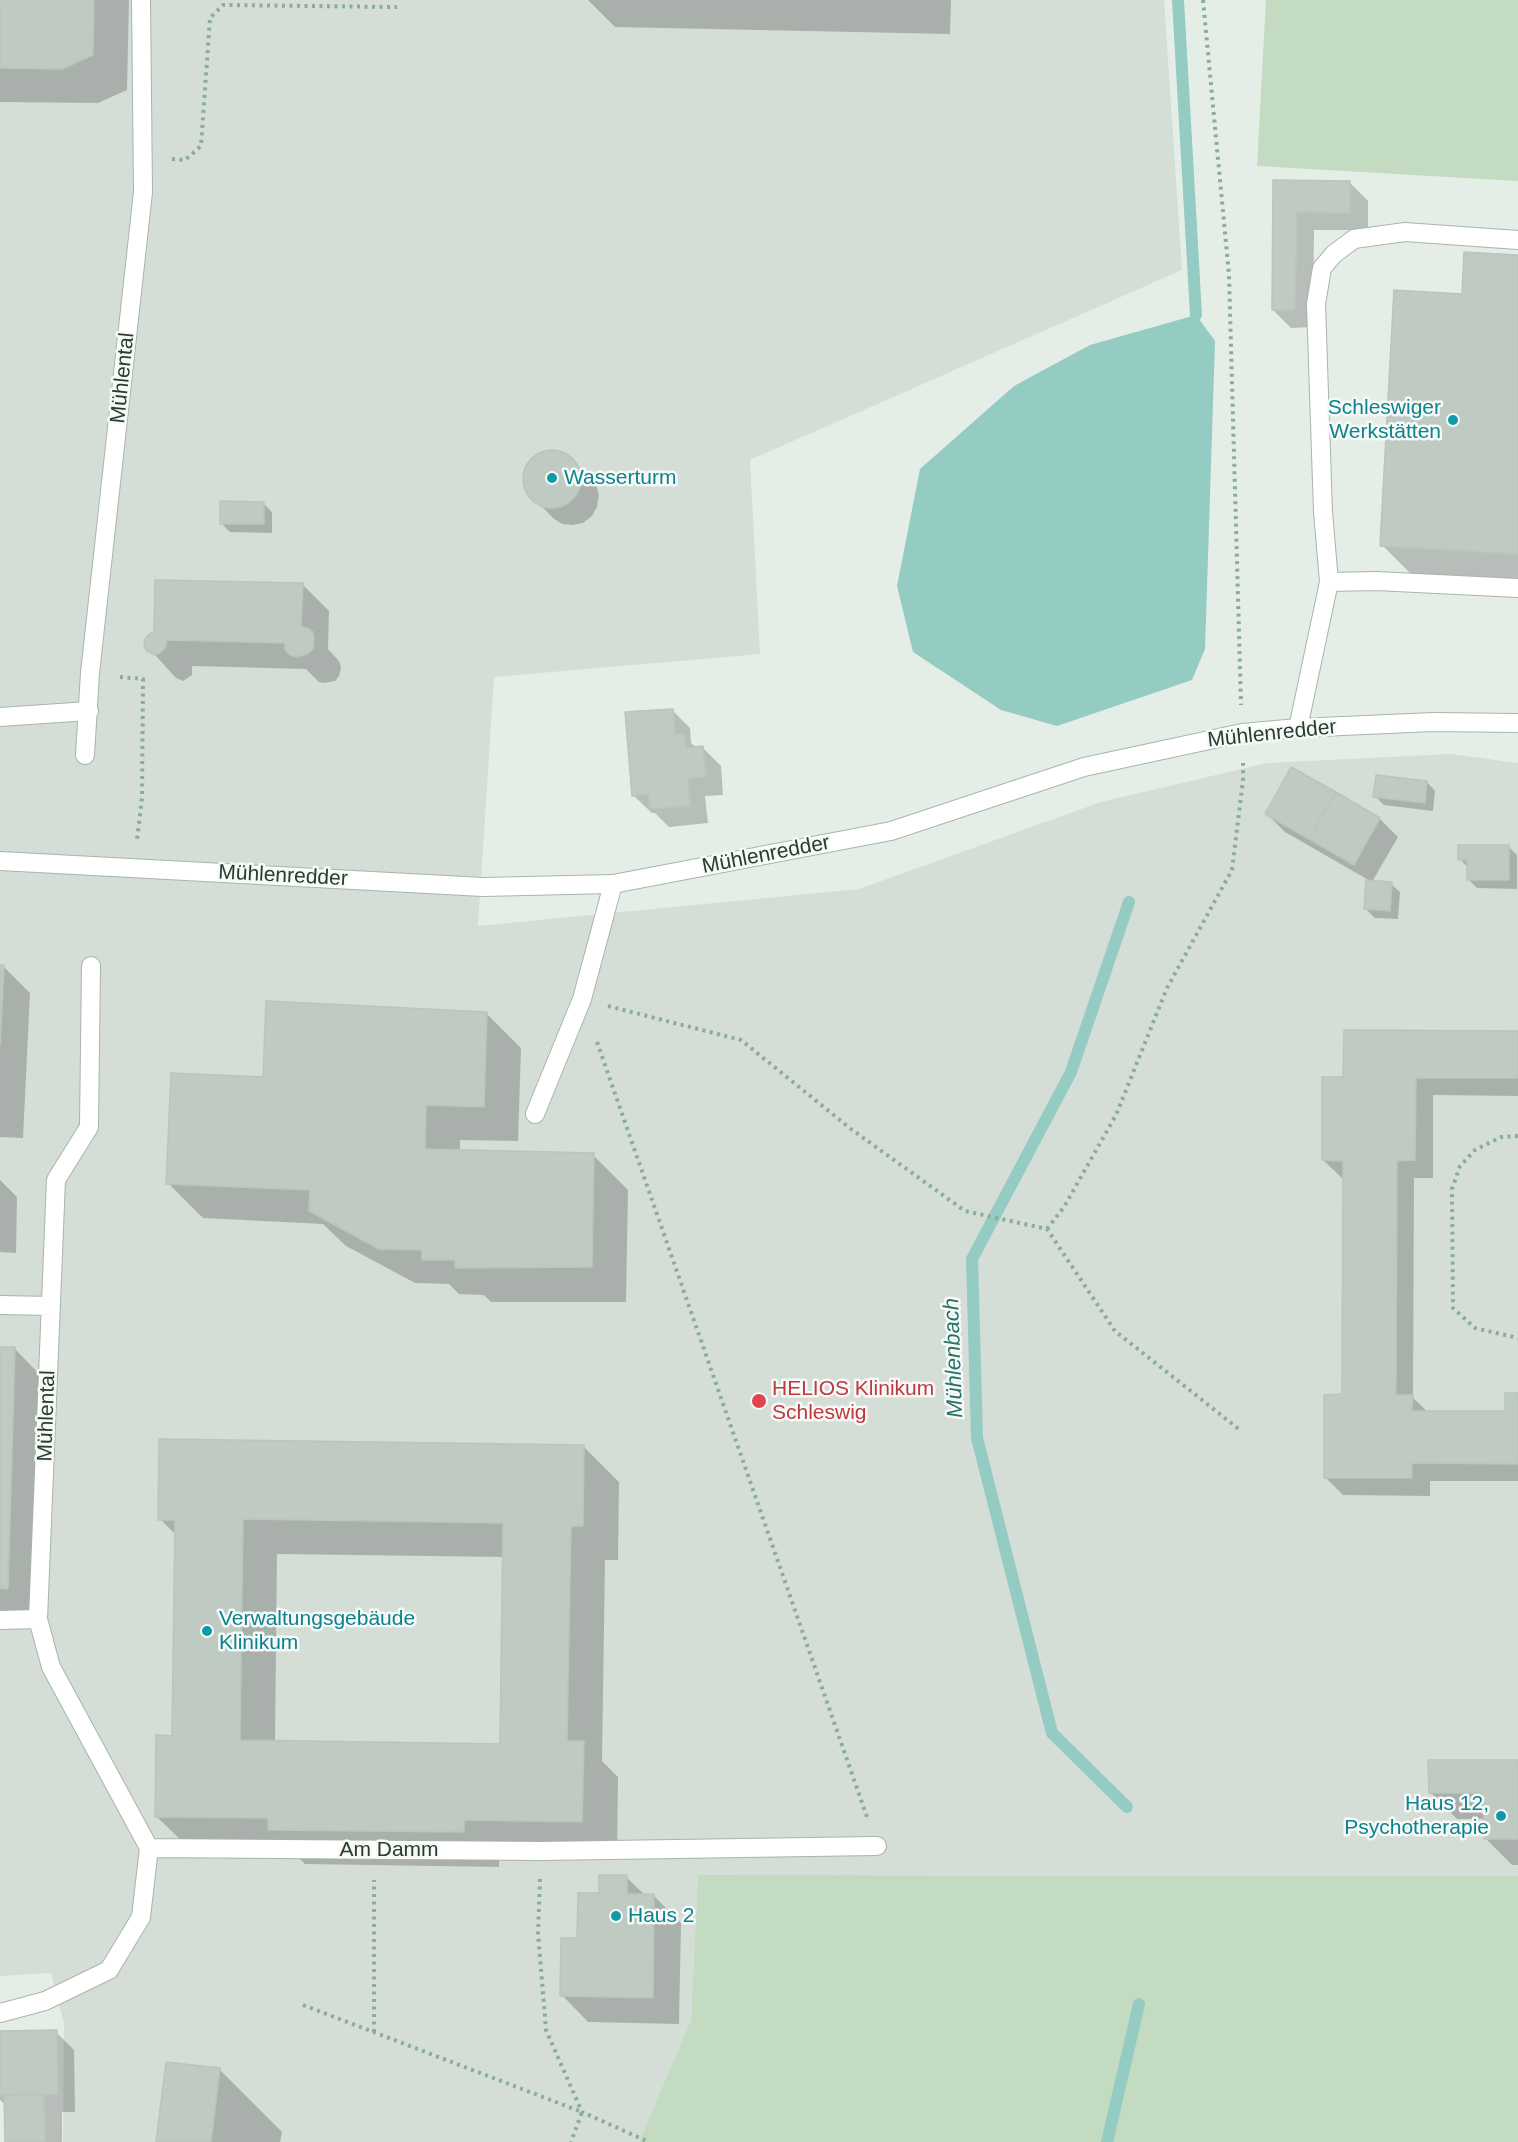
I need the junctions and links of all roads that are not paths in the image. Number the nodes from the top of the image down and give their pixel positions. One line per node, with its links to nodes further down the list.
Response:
1 (141, 0): 5 (street, Mühlental)
2 (1518, 240): 3 (street)
3 (1329, 582): 4 (street); 8 (street)
4 (1518, 588)
5 (88, 711): 6 (street); 9 (street, Mühlental)
6 (0, 717)
7 (1518, 723): 8 (street, Mühlenredder)
8 (1298, 728): 11 (street, Mühlenredder)
9 (86, 755)
10 (0, 861): 11 (street, Mühlenredder)
11 (613, 884): 13 (street)
12 (91, 966): 15 (street, Mühlental)
13 (535, 1114)
14 (0, 1305): 15 (street)
15 (51, 1306): 16 (street, Mühlental)
16 (38, 1619): 17 (street); 19 (street, Mühlental)
17 (0, 1620)
18 (877, 1846): 19 (street, Am Damm)
19 (149, 1848): 20 (street)
20 (0, 2013)

